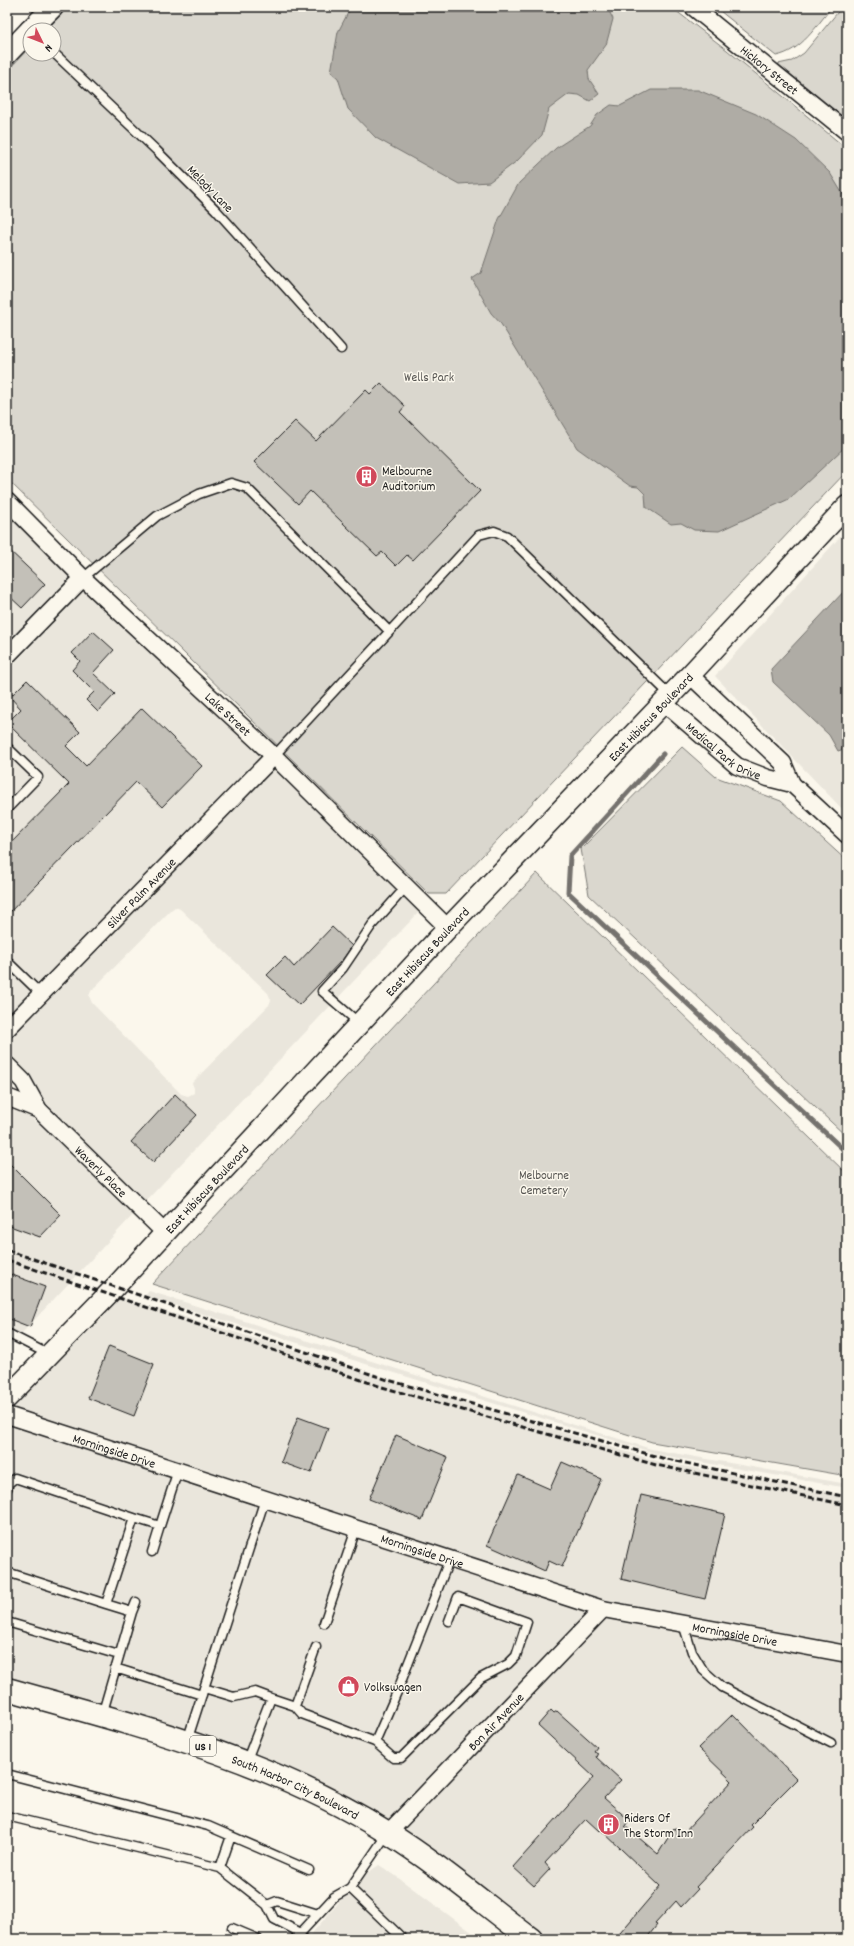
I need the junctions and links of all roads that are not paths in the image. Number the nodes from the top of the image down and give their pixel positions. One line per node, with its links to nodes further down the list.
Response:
1 (53, 7): 3 (street)
2 (693, 7): 7 (street, Hickory Street)
3 (38, 22)
4 (22, 38): 5 (street)
5 (7, 54)
6 (62, 61): 8 (lane, Melody Lane)
7 (847, 132)
8 (341, 349)
9 (7, 501): 11 (street, Lake Street)
10 (847, 506): 14 (street, East Hibiscus Boulevard)
11 (83, 578): 12 (lane); 13 (street); 17 (street, Lake Street)
12 (390, 631): 15 (lane); 17 (lane)
13 (7, 656)
14 (690, 675): 15 (street, East Hibiscus Boulevard); 18 (street, Medical Park Drive)
15 (667, 699): 18 (street, Medical Park Drive); 22 (street, East Hibiscus Boulevard)
16 (7, 747): 19 (lane)
17 (274, 756): 21 (street, Lake Street); 24 (street, Silver Palm Avenue)
18 (792, 784): 20 (street, Medical Park Drive)
19 (7, 809)
20 (847, 835)
21 (406, 887): 22 (street, Lake Street); 25 (lane)
22 (448, 928): 25 (street, East Hibiscus Boulevard)
23 (7, 961): 24 (lane)
24 (41, 994): 26 (street, Silver Palm Avenue)
25 (359, 1023): 30 (street, East Hibiscus Boulevard)
26 (7, 1029)
27 (7, 1064): 29 (street, Waverly Place)
28 (7, 1097): 29 (street, Waverly Place)
29 (39, 1110): 30 (street, Waverly Place)
30 (164, 1232): 32 (street, East Hibiscus Boulevard)
31 (7, 1333): 32 (lane)
32 (49, 1355): 33 (street, East Hibiscus Boulevard)
33 (7, 1398)
34 (7, 1415): 35 (street, Morningside Drive)
35 (178, 1470): 37 (street, Morningside Drive); 39 (lane)
36 (7, 1489): 38 (lane)
37 (265, 1499): 40 (street, Morningside Drive); 57 (lane)
38 (134, 1518): 39 (lane); 45 (lane)
39 (160, 1526): 41 (lane)
40 (356, 1529): 42 (street, Morningside Drive); 50 (lane)
41 (152, 1552)
42 (450, 1558): 46 (street, Morningside Drive); 62 (lane)
43 (7, 1572): 45 (lane)
44 (136, 1602): 47 (lane)
45 (106, 1604): 47 (lane)
46 (603, 1609): 51 (street, Morningside Drive); 67 (street, Bon Air Avenue)
47 (132, 1612): 54 (lane)
48 (449, 1620): 62 (lane)
49 (7, 1622): 54 (lane)
50 (324, 1623)
51 (683, 1624): 53 (street, Morningside Drive); 63 (lane)
52 (316, 1647): 59 (lane)
53 (847, 1654)
54 (119, 1655): 55 (lane)
55 (115, 1668): 57 (lane); 60 (lane)
56 (7, 1689): 60 (main road, South Harbor City Boulevard / US 1)
57 (203, 1692): 58 (lane); 61 (lane)
58 (271, 1698): 59 (lane); 64 (lane)
59 (295, 1706): 62 (lane)
60 (101, 1715): 61 (main road, South Harbor City Boulevard / US 1)
61 (187, 1741): 64 (main road, South Harbor City Boulevard / US 1)
62 (374, 1742)
63 (831, 1743)
64 (246, 1762): 67 (main road, South Harbor City Boulevard / US 1)
65 (7, 1774): 68 (lane)
66 (7, 1816): 69 (lane)
67 (388, 1833): 71 (lane); 79 (main road, South Harbor City Boulevard / US 1)
68 (231, 1836): 69 (lane); 70 (lane)
69 (220, 1868): 72 (lane)
70 (309, 1870)
71 (350, 1888): 73 (lane); 78 (lane)
72 (267, 1905): 73 (lane); 75 (lane)
73 (318, 1914): 75 (lane)
74 (232, 1928): 76 (lane)
75 (301, 1932): 77 (lane)
76 (258, 1939)
77 (295, 1939)
78 (403, 1939)
79 (531, 1939)

